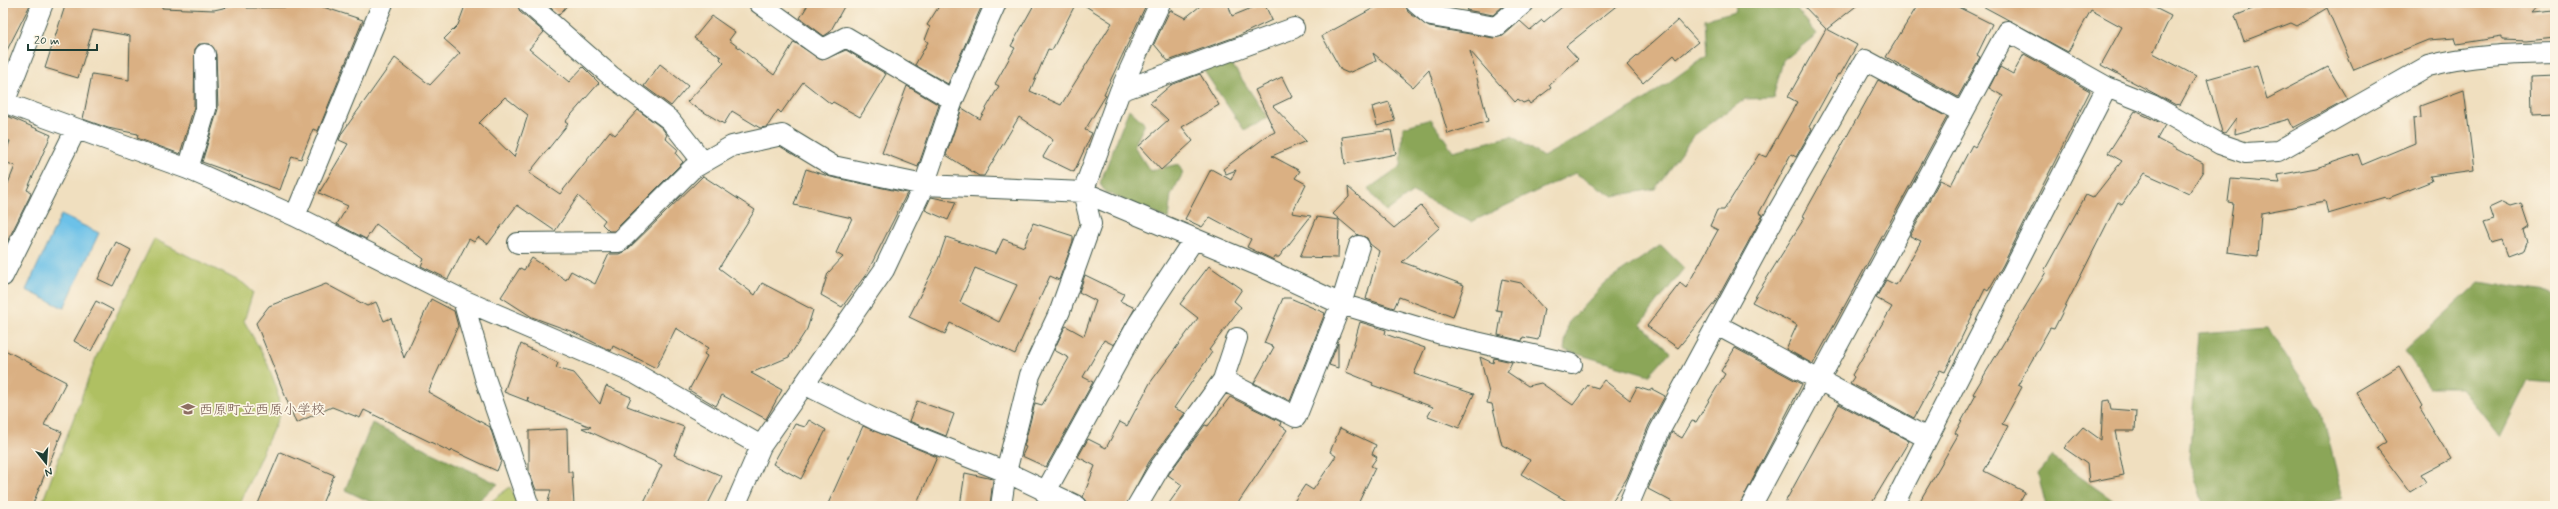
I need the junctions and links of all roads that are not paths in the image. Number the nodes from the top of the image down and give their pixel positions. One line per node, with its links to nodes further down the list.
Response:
1 (43, 3): 15 (street)
2 (382, 3): 22 (street)
3 (528, 3): 18 (street)
4 (759, 3): 14 (street)
5 (996, 3): 14 (street)
6 (1160, 3): 13 (street)
7 (1416, 3): 8 (street)
8 (1524, 3)
9 (1294, 28): 13 (street)
10 (2555, 53): 12 (street)
11 (205, 54): 19 (street)
12 (2107, 87): 16 (street); 35 (street)
13 (1120, 91): 21 (street)
14 (953, 100): 20 (street)
15 (3, 103): 17 (street)
16 (1963, 113): 29 (street); 33 (street)
17 (76, 128): 19 (street); 26 (street)
18 (703, 162): 20 (street); 24 (street)
19 (188, 169): 22 (street)
20 (924, 185): 21 (street); 34 (street)
21 (1083, 192): 23 (street); 37 (street)
22 (295, 216): 27 (street)
23 (1194, 239): 28 (street); 38 (street)
24 (518, 243)
25 (1358, 246): 28 (street)
26 (3, 276)
27 (463, 300): 36 (street); 40 (street)
28 (1341, 304): 31 (street); 32 (street)
29 (1717, 325): 33 (street); 39 (street)
30 (1237, 338): 32 (street)
31 (1572, 364)
32 (1223, 380): 44 (street)
33 (1819, 380): 35 (street); 45 (street)
34 (804, 384): 36 (street); 37 (street)
35 (1927, 438): 46 (street)
36 (761, 446): 41 (street)
37 (1006, 472): 38 (street); 42 (street)
38 (1045, 493): 43 (street)
39 (1634, 504)
40 (529, 506)
41 (735, 506)
42 (1001, 506)
43 (1077, 506)
44 (1137, 506)
45 (1751, 506)
46 (1893, 506)

